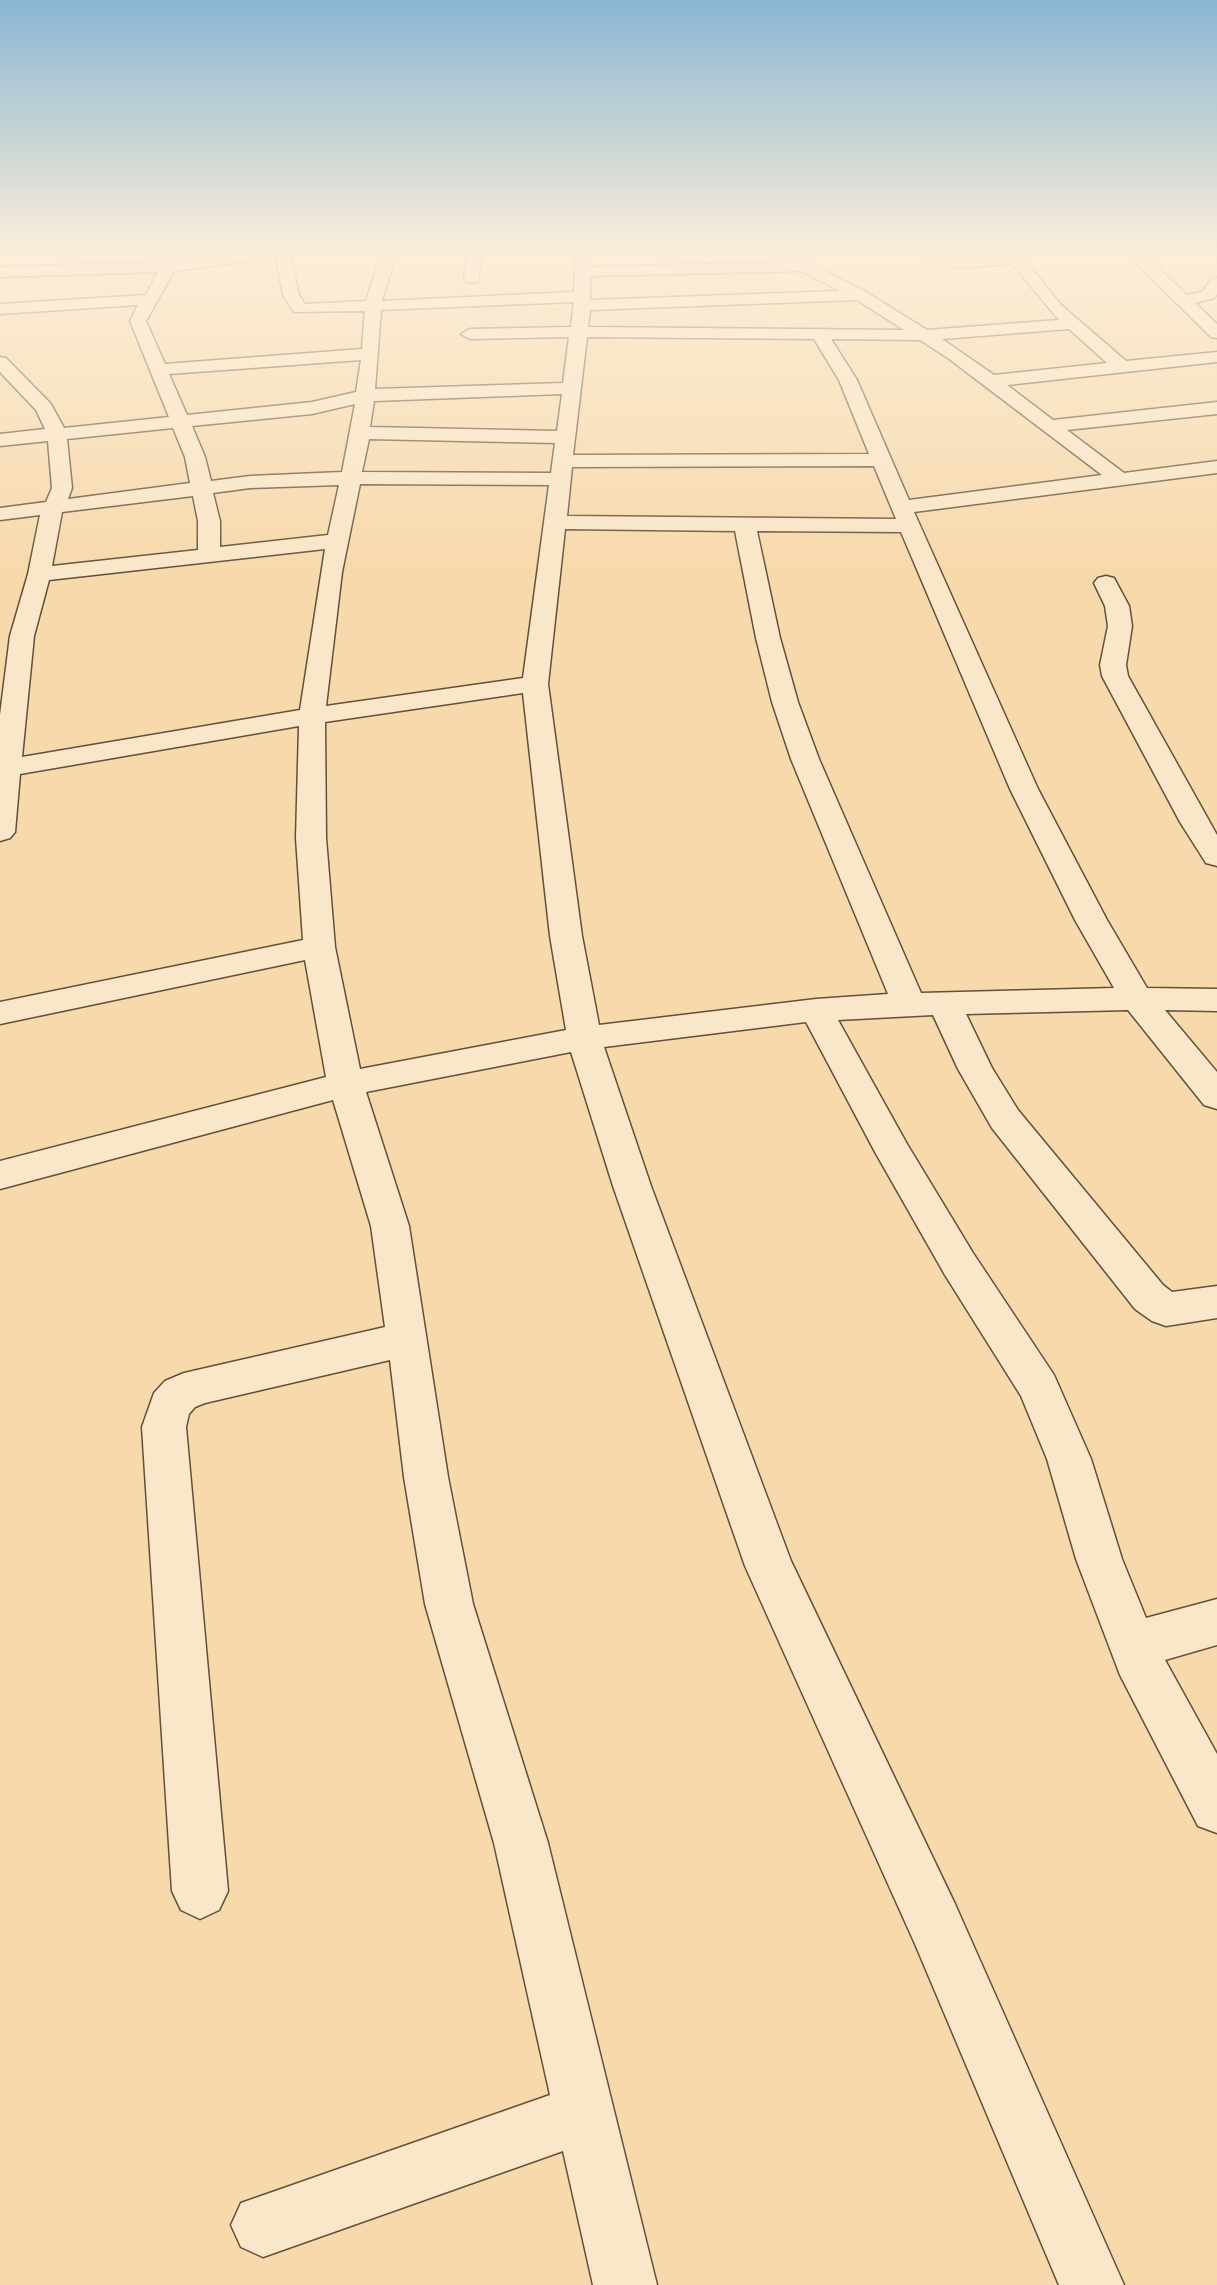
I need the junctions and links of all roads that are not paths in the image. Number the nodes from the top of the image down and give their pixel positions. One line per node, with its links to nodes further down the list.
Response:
1 (153, 361): 11 (street)
2 (282, 361): 11 (street)
3 (370, 361): 15 (street)
4 (574, 361): 13 (street)
5 (835, 361): 21 (street)
6 (962, 361): 12 (street)
7 (1115, 361): 10 (street)
8 (1182, 361): 10 (street)
9 (0, 362): 18 (street)
10 (1122, 367): 12 (street)
11 (157, 370): 16 (street)
12 (992, 381): 17 (street)
13 (570, 388): 15 (street); 20 (street)
14 (1217, 408): 17 (street)
15 (363, 414): 16 (street); 20 (street); 24 (street)
16 (181, 421): 18 (street); 25 (street)
17 (1050, 426): 23 (street)
18 (57, 433): 19 (street); 26 (street)
19 (0, 440)
20 (562, 459): 21 (street); 24 (street); 29 (street)
21 (880, 460): 28 (street)
22 (1217, 467): 23 (street)
23 (1117, 477): 28 (street)
24 (349, 478): 25 (street); 31 (street)
25 (204, 486): 26 (street); 32 (street)
26 (56, 505): 27 (street); 33 (street)
27 (0, 514)
28 (906, 516): 30 (street); 44 (street)
29 (555, 522): 30 (street); 36 (street)
30 (745, 524): 46 (street)
31 (337, 541): 32 (street); 37 (street)
32 (209, 554): 33 (street)
33 (39, 574): 35 (street)
34 (1105, 583): 40 (street)
35 (11, 638): 38 (street)
36 (535, 684): 37 (street); 49 (street)
37 (312, 716): 39 (street); 43 (street)
38 (6, 738): 39 (street)
39 (7, 768): 41 (street)
40 (1206, 822): 42 (street)
41 (0, 832)
42 (1217, 857)
43 (319, 947): 48 (street); 50 (street)
44 (1137, 999): 45 (street); 46 (street); 51 (street)
45 (1217, 1000)
46 (926, 1003): 47 (street); 53 (street)
47 (816, 1010): 49 (street); 56 (street)
48 (0, 1013)
49 (584, 1038): 50 (street); 62 (street)
50 (345, 1084): 52 (street); 54 (street)
51 (1217, 1096)
52 (0, 1175)
53 (1217, 1302)
54 (408, 1339): 58 (street); 59 (street)
55 (1217, 1622): 56 (street)
56 (1132, 1646): 57 (street)
57 (1217, 1807)
58 (200, 1891)
59 (585, 2113): 60 (street); 61 (street)
60 (263, 2225)
61 (625, 2285)
62 (1092, 2285)

